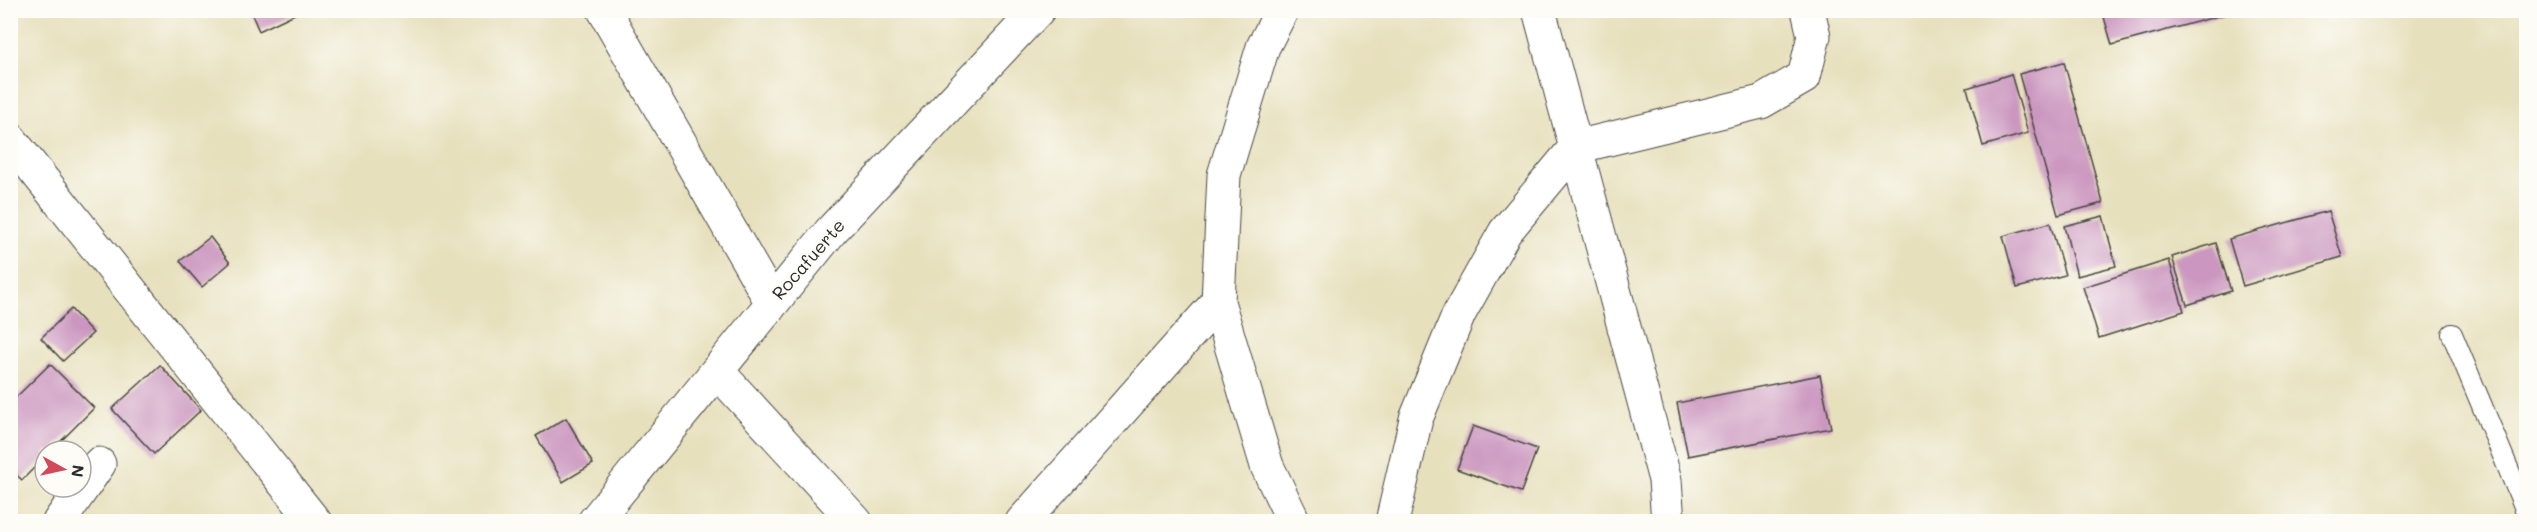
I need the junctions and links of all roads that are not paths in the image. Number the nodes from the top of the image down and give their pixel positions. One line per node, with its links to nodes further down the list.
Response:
1 (604, 10): 8 (street)
2 (1038, 10): 8 (street, Rocafuerte)
3 (1282, 10): 9 (street)
4 (1539, 10): 7 (street)
5 (1808, 10): 7 (street)
6 (10, 139): 15 (street)
7 (1576, 147): 20 (street); 21 (street)
8 (771, 302): 11 (street, Rocafuerte)
9 (1218, 302): 18 (street); 19 (street)
10 (2452, 334): 13 (lane)
11 (717, 371): 16 (street, Rocafuerte); 17 (street)
12 (99, 464): 14 (street)
13 (2526, 511)
14 (59, 522)
15 (315, 522)
16 (594, 522)
17 (856, 522)
18 (1022, 522)
19 (1294, 522)
20 (1392, 522)
21 (1668, 522)

